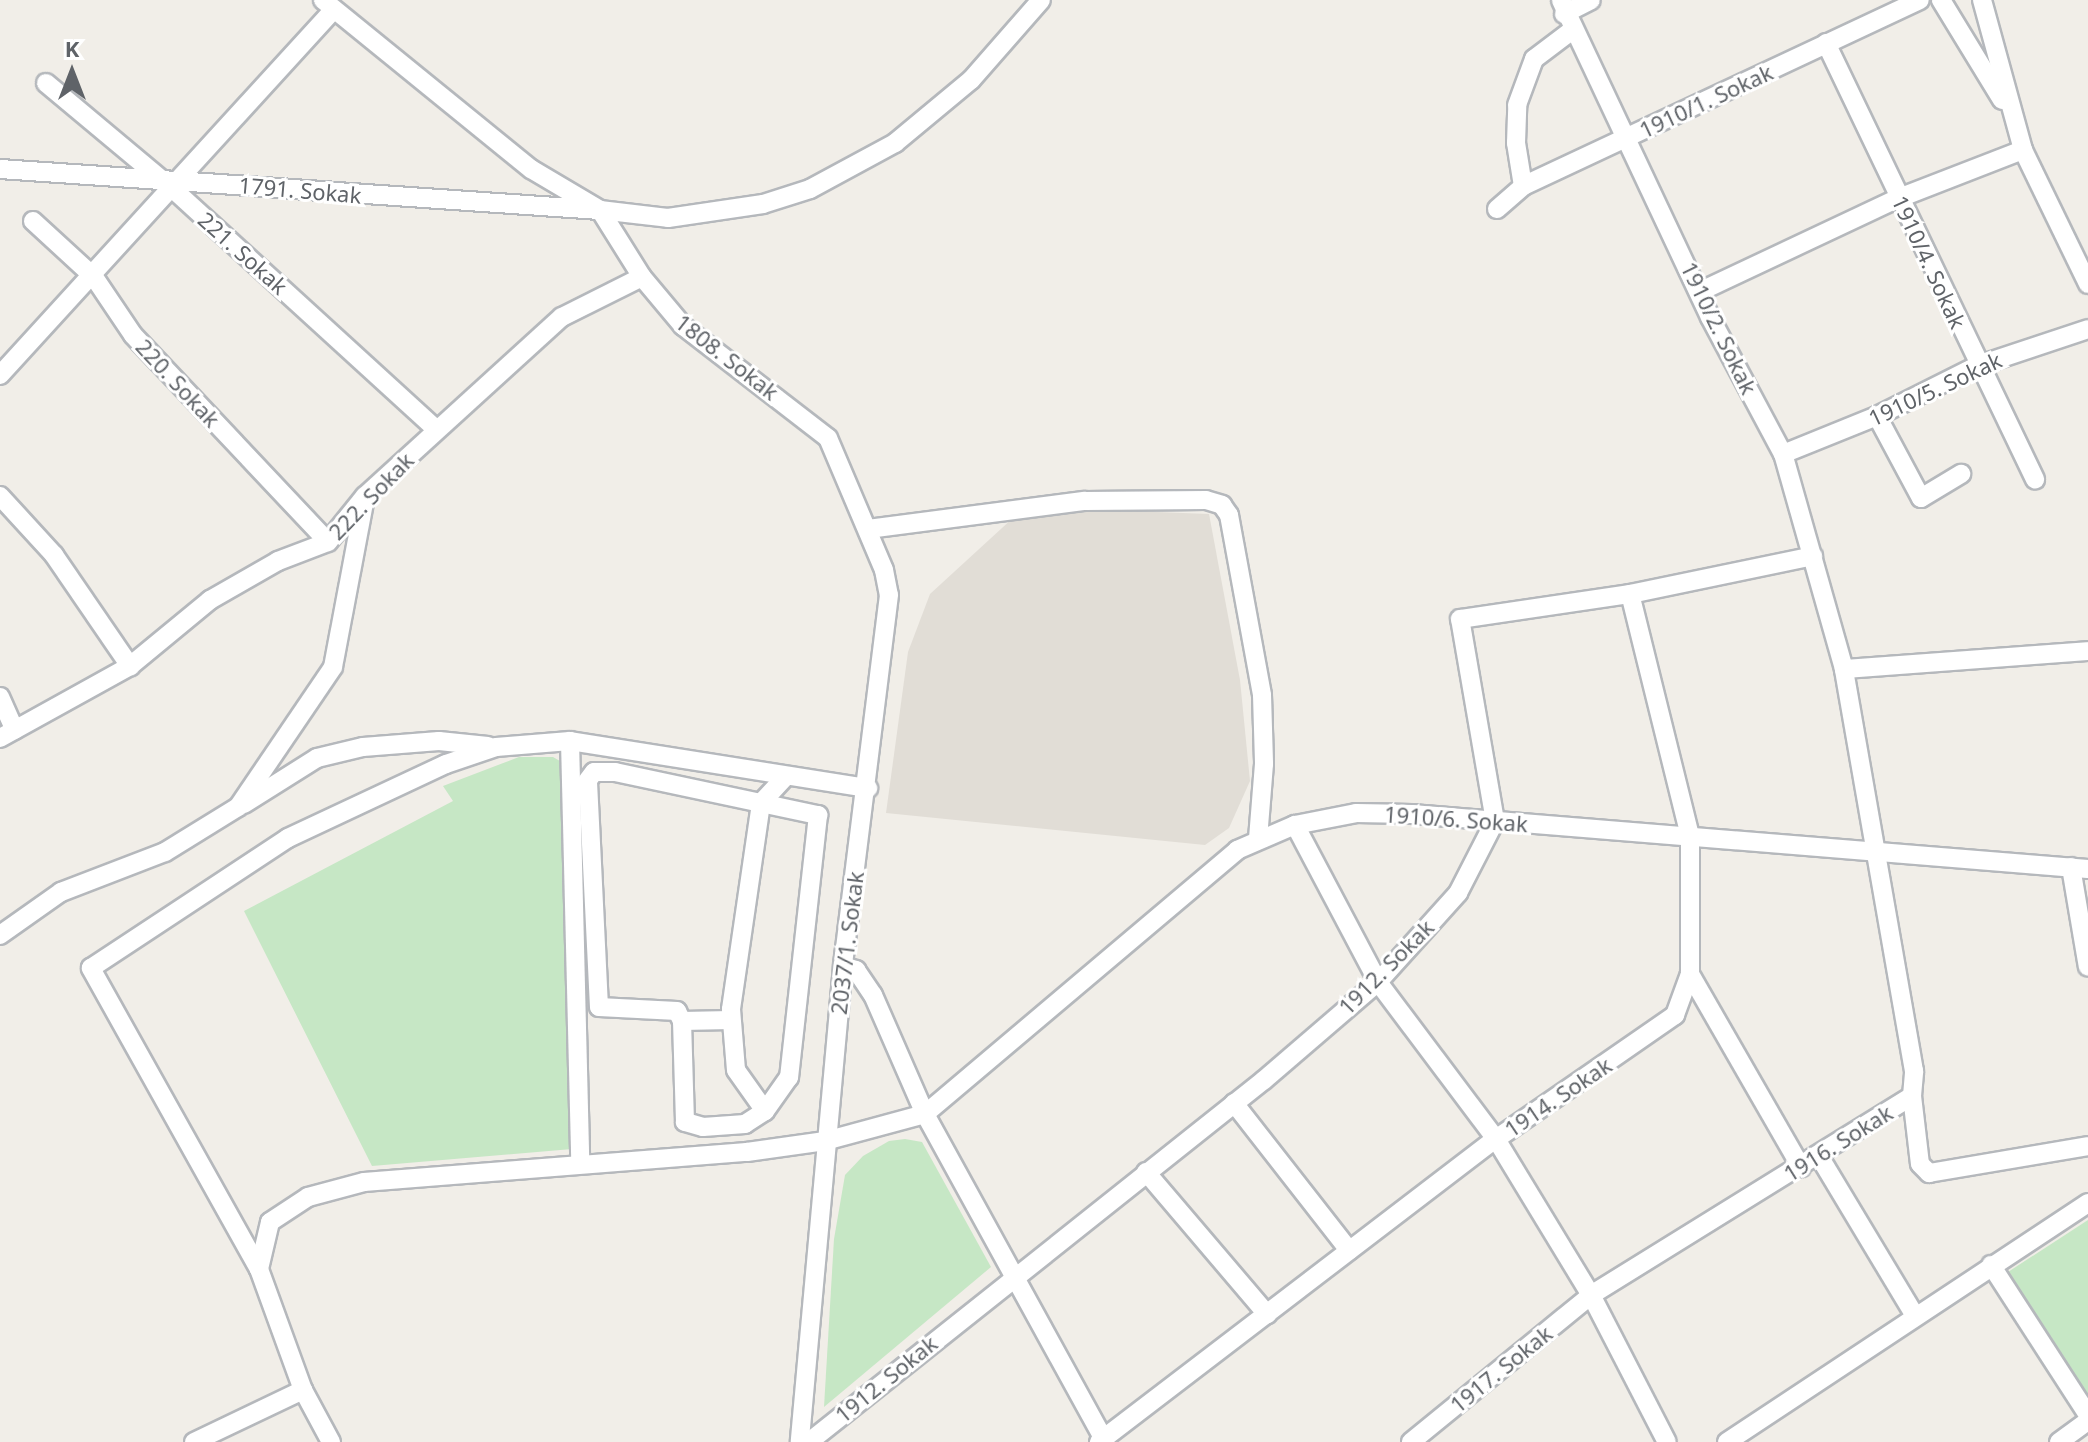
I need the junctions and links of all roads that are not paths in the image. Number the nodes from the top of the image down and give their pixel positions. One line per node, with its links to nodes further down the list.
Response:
1 (1041, 0): 18 (street, 1791. Sokak)
2 (1591, 0): 7 (street)
3 (1920, 0): 8 (street, 1910/1. Sokak)
4 (1941, 0): 10 (street)
5 (1982, 0): 10 (street)
6 (328, 5): 14 (street); 18 (street, 1791. Sokak)
7 (1566, 15): 11 (street, 1910/2. Sokak); 15 (street)
8 (1826, 43): 11 (street, 1910/1. Sokak); 16 (street, 1910/4. Sokak)
9 (46, 83): 14 (street, 221. Sokak)
10 (2010, 113): 12 (street)
11 (1628, 138): 15 (street, 1910/1. Sokak); 23 (street, 1910/2. Sokak)
12 (2023, 150): 16 (street); 22 (street)
13 (0, 169): 14 (street, 1791. Sokak)
14 (172, 183): 18 (street, 1791. Sokak); 20 (street); 28 (street, 221. Sokak)
15 (1523, 186): 17 (street, 1910/1. Sokak)
16 (1899, 198): 23 (street); 26 (street, 1910/4. Sokak)
17 (1497, 209)
18 (600, 210): 21 (street, 1808. Sokak)
19 (33, 221): 20 (street, 220. Sokak)
20 (94, 277): 25 (street); 36 (street, 220. Sokak)
21 (642, 277): 28 (street, 222. Sokak); 29 (street, 1808. Sokak)
22 (2088, 284)
23 (1701, 291): 30 (street, 1910/2. Sokak)
24 (2088, 329): 26 (street, 1910/5. Sokak)
25 (4, 364)
26 (1977, 366): 27 (street, 1910/5. Sokak); 32 (street, 1910/4. Sokak)
27 (1877, 416): 30 (street, 1910/5. Sokak); 31 (street)
28 (436, 429): 34 (street, 222. Sokak)
29 (838, 454): 35 (street, 2037/1. Sokak)
30 (1783, 454): 37 (street, 1910/2. Sokak)
31 (1961, 474)
32 (2035, 479)
33 (0, 496): 40 (street)
34 (365, 496): 36 (street, 222. Sokak); 49 (street)
35 (868, 529): 47 (street, 2037/1. Sokak); 53 (street)
36 (328, 542): 40 (street, 222. Sokak)
37 (1813, 556): 38 (street); 41 (street, 1910/2. Sokak)
38 (1630, 594): 50 (street); 52 (street, 1914. Sokak)
39 (2088, 651): 41 (street)
40 (130, 666): 43 (street, 222. Sokak)
41 (1844, 669): 54 (street, 1910/2. Sokak)
42 (0, 697): 43 (street)
43 (7, 734)
44 (570, 741): 45 (street); 46 (street); 71 (street)
45 (496, 747): 49 (street); 77 (street)
46 (786, 776): 47 (street); 48 (street)
47 (868, 788): 57 (street, 2037/1. Sokak)
48 (761, 803): 61 (street); 62 (street); 65 (street)
49 (238, 807): 56 (street)
50 (1495, 821): 51 (street, 1910/6. Sokak); 52 (street, 1910/6. Sokak); 60 (street, 1912. Sokak)
51 (1295, 825): 53 (street, 1910/6. Sokak); 60 (street)
52 (1690, 836): 54 (street, 1910/6. Sokak); 59 (street, 1914. Sokak)
53 (1258, 839): 66 (street, 1910/6. Sokak)
54 (1873, 850): 55 (street, 1910/6. Sokak); 63 (street, 1916. Sokak)
55 (2080, 868): 58 (street)
56 (0, 935)
57 (843, 966): 66 (street); 68 (street, 2037/1. Sokak)
58 (2088, 967)
59 (1690, 974): 67 (street, 1914. Sokak); 72 (street)
60 (1378, 982): 64 (street, 1912. Sokak); 67 (street)
61 (731, 1020): 62 (street); 65 (street)
62 (682, 1021): 65 (street)
63 (1912, 1096): 69 (street); 70 (street, 1916. Sokak)
64 (1234, 1103): 73 (street, 1912. Sokak); 75 (street)
65 (765, 1111)
66 (925, 1114): 68 (street); 78 (street)
67 (1496, 1139): 75 (street, 1914. Sokak); 79 (street)
68 (825, 1141): 71 (street); 89 (street, 2037/1. Sokak)
69 (2088, 1146)
70 (1819, 1156): 72 (street, 1916. Sokak); 81 (street)
71 (580, 1164): 77 (street)
72 (1801, 1167): 79 (street, 1916. Sokak)
73 (1146, 1172): 78 (street, 1912. Sokak); 80 (street)
74 (2088, 1203): 76 (street)
75 (1349, 1250): 80 (street, 1914. Sokak)
76 (1991, 1265): 81 (street); 83 (street)
77 (259, 1269): 82 (street)
78 (1013, 1275): 85 (street); 90 (street, 1912. Sokak)
79 (1591, 1295): 91 (street, 1917. Sokak); 92 (street)
80 (1267, 1314): 85 (street, 1914. Sokak)
81 (1915, 1316): 93 (street)
82 (303, 1390): 87 (street); 88 (street)
83 (2088, 1415)
84 (2088, 1421): 86 (street)
85 (1102, 1441)
86 (2063, 1441)
87 (194, 1442)
88 (331, 1442)
89 (800, 1442)
90 (809, 1442)
91 (1411, 1442)
92 (1667, 1442)
93 (1727, 1442)

